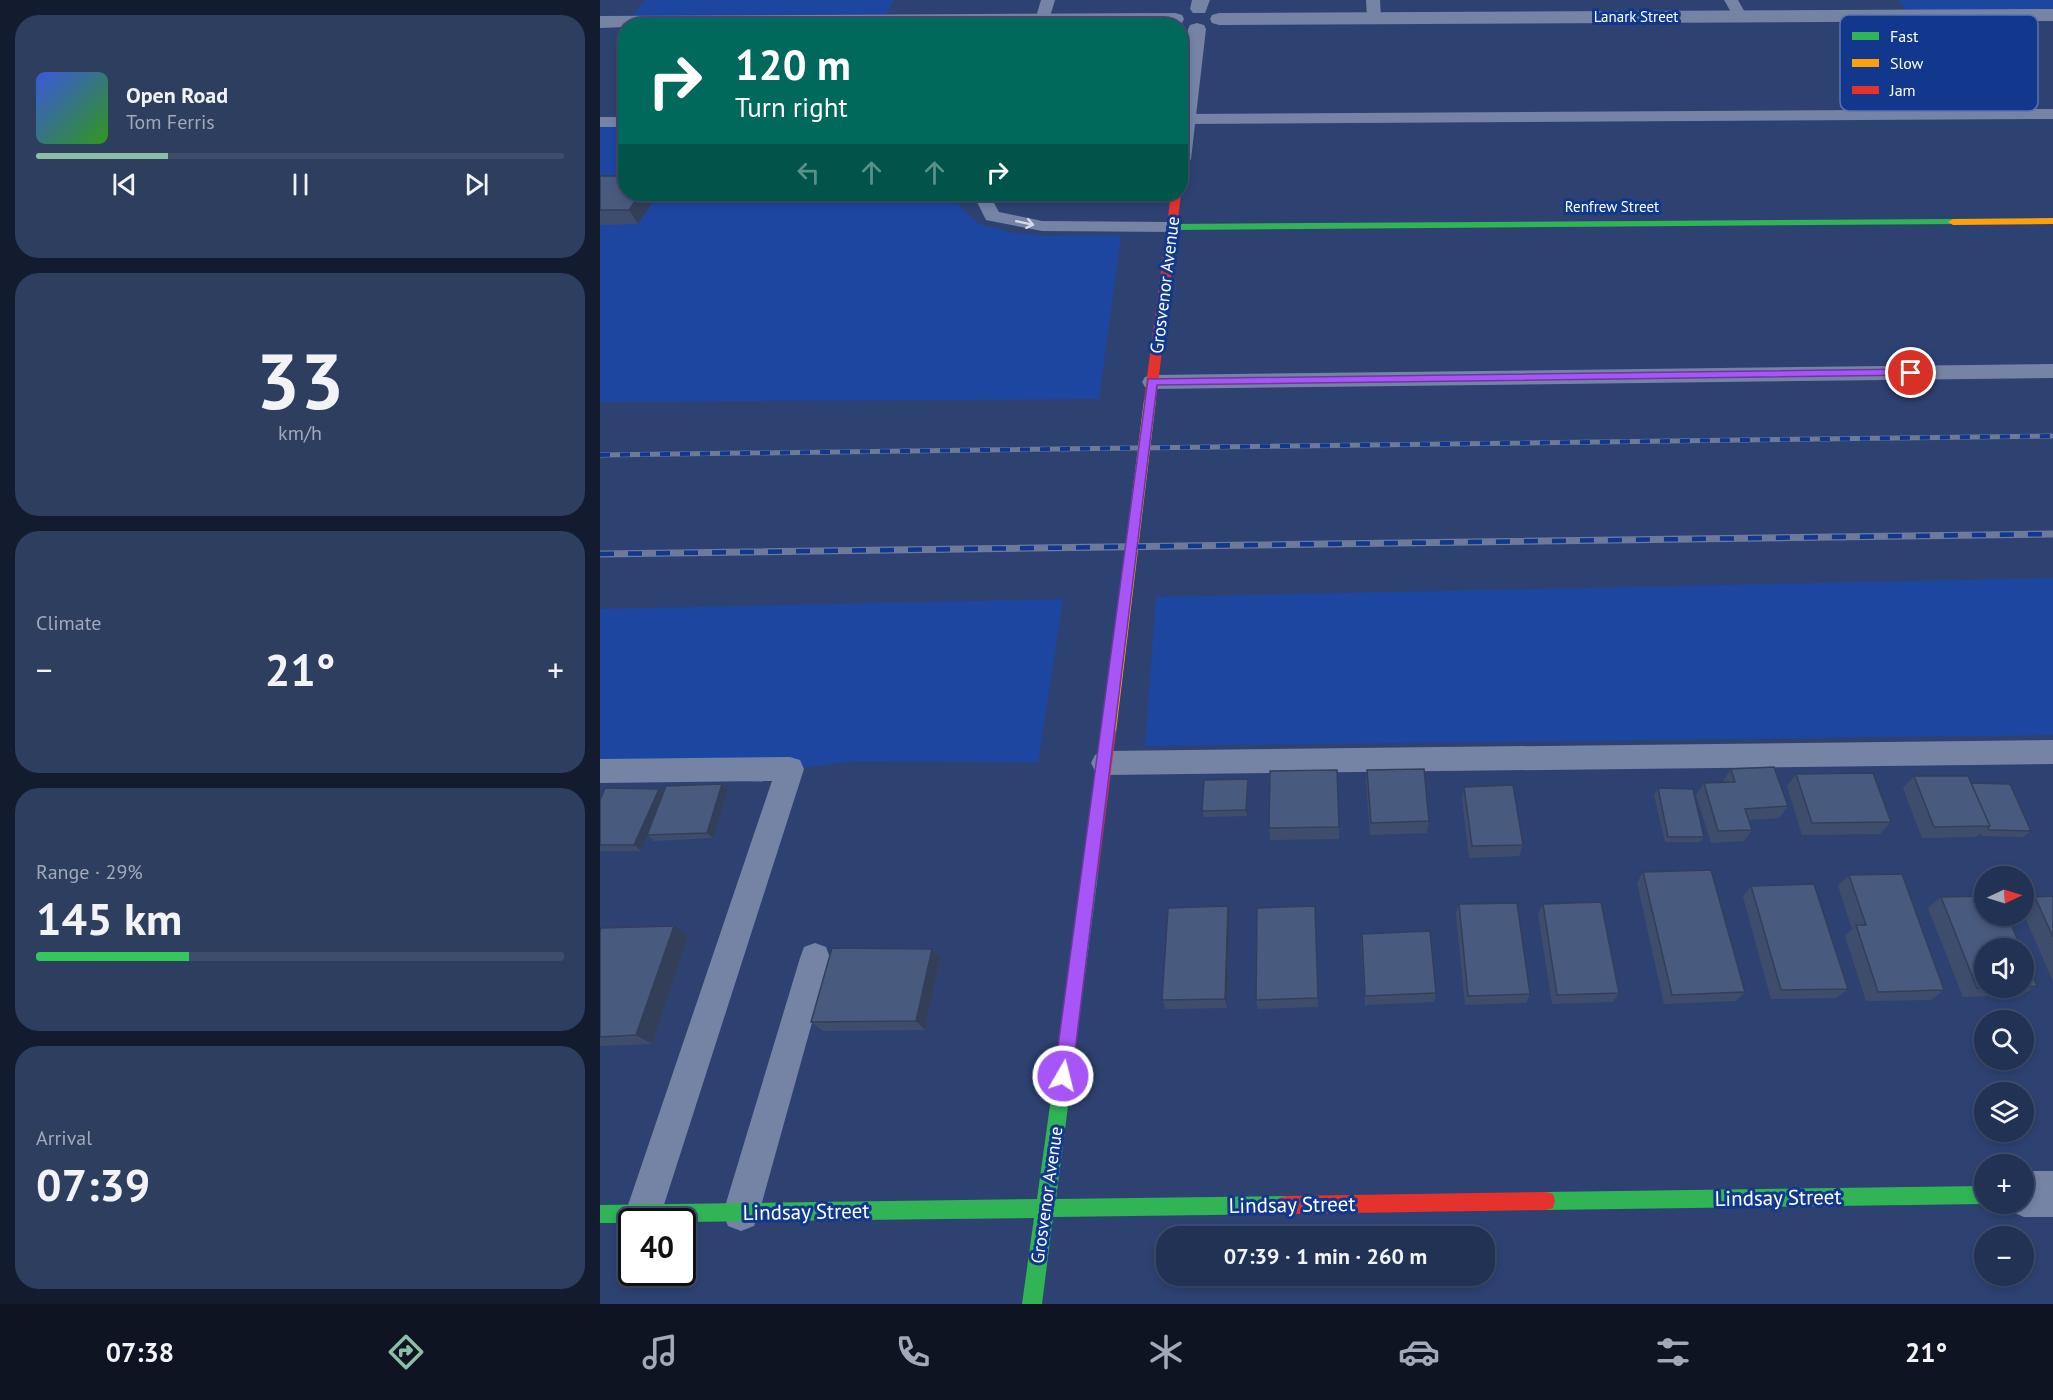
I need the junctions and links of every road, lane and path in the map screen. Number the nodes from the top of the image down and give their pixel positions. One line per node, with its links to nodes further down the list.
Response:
1 (894, 0): 11 (street)
2 (1048, 0): 12 (lane)
3 (1884, 0): 8 (street)
4 (1200, 5): 13 (street); 14 (street)
5 (1736, 8): 7 (street, Lanark Street); 8 (street, Lanark Street)
6 (1373, 9): 7 (street, Lanark Street); 14 (street, Lanark Street)
7 (1544, 9)
8 (1896, 15): 9 (street, Lanark Street)
9 (2053, 15)
10 (800, 18): 15 (street)
11 (884, 18)
12 (1043, 18)
13 (1181, 18)
14 (1219, 19): 16 (street)
15 (600, 22)
16 (1188, 25)
17 (2053, 114): 18 (lane)
18 (1188, 119)
19 (600, 122): 20 (lane)
20 (618, 122)
21 (984, 201): 24 (lane, one-way to 24)
22 (1175, 201): 24 (street, Grosvenor Avenue)
23 (2053, 221): 24 (street, Renfrew Street)
24 (1172, 227): 26 (street, Grosvenor Avenue)
25 (2053, 371): 26 (lane)
26 (1152, 382): 28 (street, Grosvenor Avenue)
27 (2053, 752): 28 (lane)
28 (1105, 763): 35 (street, Grosvenor Avenue)
29 (600, 771): 34 (lane)
30 (815, 958): 37 (lane)
31 (2034, 1194): 32 (street)
32 (2053, 1194)
33 (1974, 1195): 35 (street, Lindsay Street)
34 (645, 1208)
35 (1045, 1210): 37 (street, Lindsay Street); 40 (street, Grosvenor Avenue)
36 (696, 1213): 37 (street, Lindsay Street)
37 (741, 1213)
38 (600, 1214): 39 (street, Lindsay Street)
39 (618, 1214)
40 (1032, 1304)

